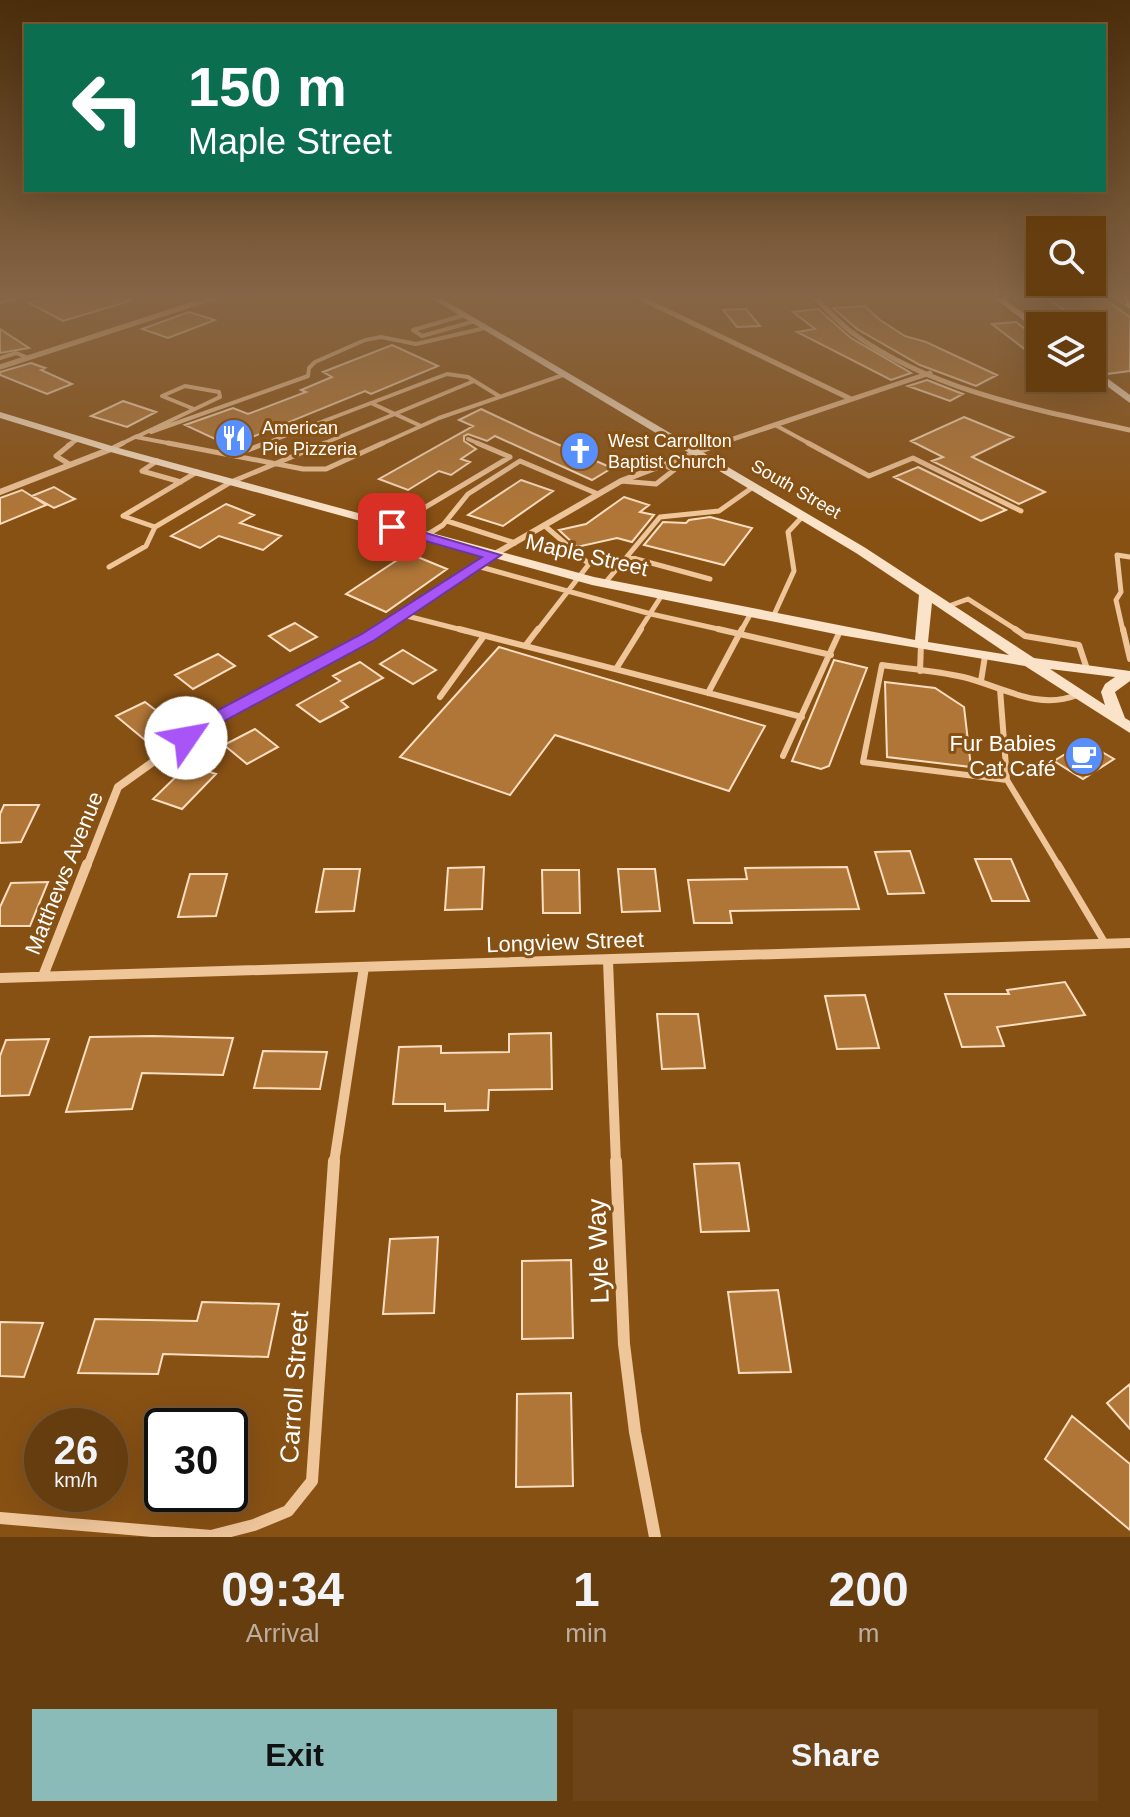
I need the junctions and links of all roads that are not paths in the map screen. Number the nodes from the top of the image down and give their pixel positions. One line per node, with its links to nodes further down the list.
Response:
1 (309, 369): 19 (lane)
2 (553, 369): 6 (main road, South Street)
3 (787, 369): 10 (street)
4 (922, 369): 5 (street)
5 (930, 373): 10 (street, Matthews Avenue); 18 (street)
6 (563, 375): 9 (lane); 23 (main road, South Street)
7 (474, 381): 9 (lane); 12 (lane); 14 (lane)
8 (1106, 381): 11 (main road)
9 (499, 396): 17 (lane)
10 (852, 400): 16 (street, Matthews Avenue)
11 (1130, 400)
12 (371, 403): 14 (lane); 24 (lane)
13 (194, 409): 13 (lane); 19 (lane)
14 (394, 414): 17 (lane); 29 (lane)
15 (3, 418): 20 (main road, Maple Street)
16 (775, 425): 23 (street, Matthews Avenue); 38 (lane)
17 (421, 426): 29 (lane)
18 (1130, 430)
19 (136, 437): 22 (lane); 24 (lane)
20 (79, 439): 22 (main road, Maple Street); 28 (lane)
21 (468, 439): 25 (lane)
22 (111, 449): 26 (main road, Maple Street); 28 (street)
23 (694, 452): 30 (street, Matthews Avenue); 35 (main road, South Street)
24 (233, 456): 29 (lane)
25 (510, 457): 27 (lane); 43 (lane)
26 (157, 461): 31 (main road, Maple Street); 33 (lane)
27 (520, 461): 37 (lane); 40 (lane)
28 (69, 464): 36 (street)
29 (275, 464): 34 (lane)
30 (663, 464): 32 (street, Matthews Avenue); 32 (lane)
31 (197, 472): 33 (lane); 34 (main road, Maple Street)
32 (621, 481): 37 (street, Matthews Avenue)
33 (181, 482): 42 (lane)
34 (231, 482): 42 (lane); 43 (main road, Maple Street)
35 (753, 487): 39 (main road, South Street); 47 (lane)
36 (0, 492)
37 (598, 494): 41 (street, Matthews Avenue)
38 (1021, 511)
39 (803, 516): 55 (main road, South Street); 61 (lane)
40 (447, 521): 44 (lane); 45 (lane)
41 (545, 526): 45 (street, Matthews Avenue); 51 (lane)
42 (155, 527): 50 (lane)
43 (392, 527): 44 (main road, Maple Street)
44 (425, 536): 46 (main road, Maple Street)
45 (515, 543): 46 (street, Matthews Avenue)
46 (493, 555): 49 (street, Matthews Avenue); 51 (main road, Maple Street)
47 (629, 557): 52 (lane); 53 (lane)
48 (1130, 557): 69 (lane)
49 (477, 566): 54 (lane); 60 (street, Matthews Avenue)
50 (109, 567)
51 (580, 578): 53 (main road, Maple Street); 54 (lane)
52 (710, 579)
53 (605, 583): 56 (main road, Maple Street)
54 (568, 592): 59 (lane); 66 (lane)
55 (926, 593): 57 (main road, South Street); 65 (main road)
56 (662, 595): 58 (main road, Maple Street); 59 (lane)
57 (946, 607): 70 (main road, South Street); 72 (lane)
58 (751, 613): 61 (main road, Maple Street); 63 (lane)
59 (651, 614): 63 (lane); 71 (lane)
60 (403, 615): 64 (lane); 88 (street, Matthews Avenue)
61 (773, 618): 62 (main road, Maple Street)
62 (840, 631): 65 (main road, Maple Street); 67 (lane)
63 (740, 634): 67 (lane); 77 (lane)
64 (484, 636): 66 (lane); 79 (lane)
65 (921, 645): 68 (main road, Maple Street); 73 (lane)
66 (525, 646): 71 (lane)
67 (831, 655): 80 (lane)
68 (985, 656): 70 (main road, Maple Street); 75 (lane)
69 (1130, 659)
70 (1025, 661): 72 (main road, Maple Street); 78 (main road, South Street)
71 (616, 669): 77 (lane)
72 (1087, 669): 74 (main road, Maple Street)
73 (920, 671): 75 (lane); 83 (lane)
74 (1130, 675): 81 (main road)
75 (981, 681): 76 (lane)
76 (1000, 689): 78 (lane); 83 (lane)
77 (708, 693): 80 (lane)
78 (1077, 695): 81 (main road, South Street)
79 (440, 697)
80 (802, 717): 82 (lane)
81 (1124, 724)
82 (783, 756)
83 (1007, 780): 84 (lane)
84 (1105, 943): 85 (street, Longview Street); 86 (street, Longview Street)
85 (1130, 943)
86 (608, 961): 87 (street, Longview Street); 91 (street, Lyle Way)
87 (364, 967): 88 (street, Longview Street); 90 (street, Carroll Street)
88 (43, 976): 89 (street, Longview Street)
89 (0, 978)
90 (0, 1518)
91 (655, 1537)

